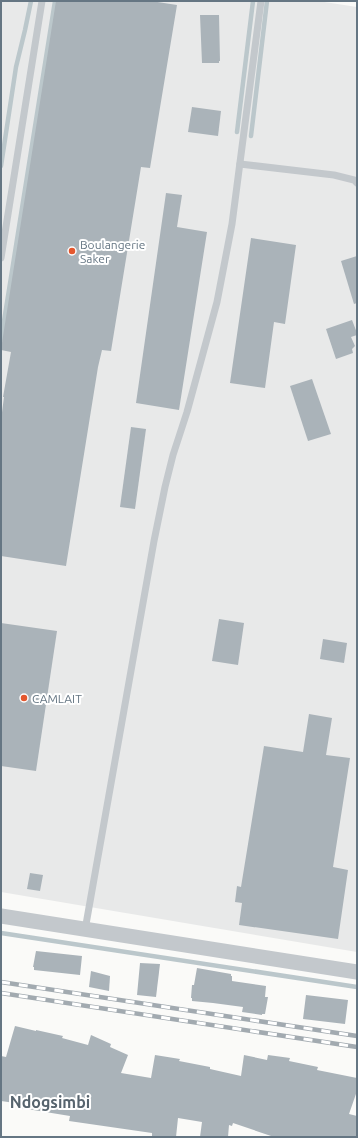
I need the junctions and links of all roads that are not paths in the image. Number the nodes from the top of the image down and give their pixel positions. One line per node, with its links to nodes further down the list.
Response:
1 (42, 1): 5 (lane)
2 (261, 1): 3 (lane)
3 (240, 164): 4 (lane); 7 (lane)
4 (357, 183)
5 (1, 258)
6 (1, 916): 7 (street)
7 (84, 930): 8 (street)
8 (357, 972)

